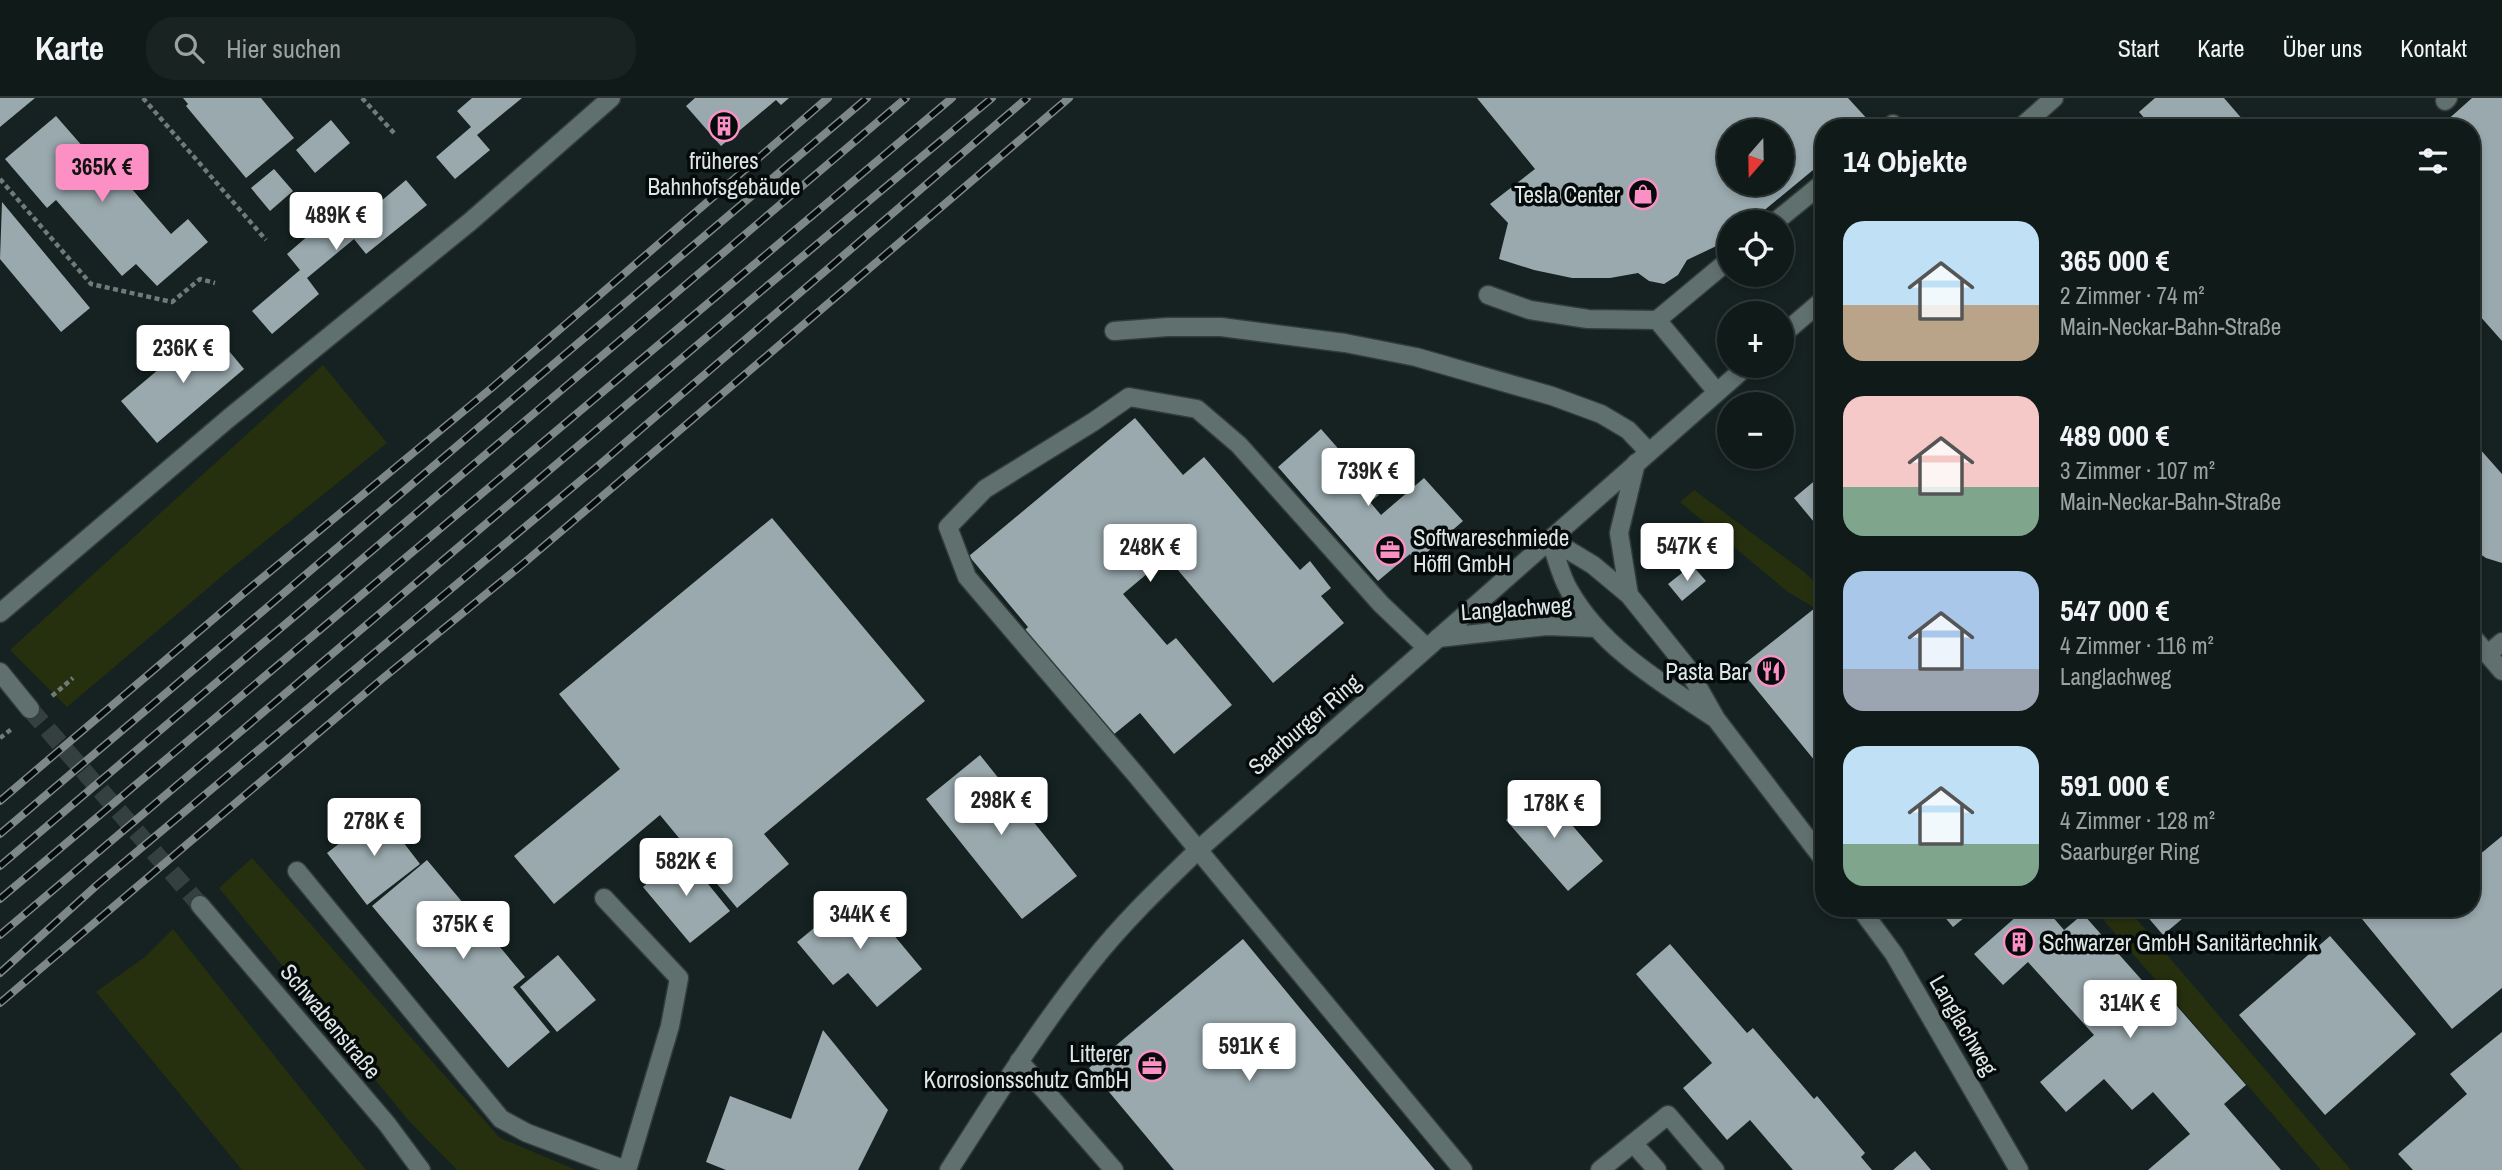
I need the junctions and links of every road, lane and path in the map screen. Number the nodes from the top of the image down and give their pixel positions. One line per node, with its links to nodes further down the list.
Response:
1 (143, 98): 10 (path)
2 (362, 98): 6 (path)
3 (611, 98): 23 (street)
4 (2054, 98): 5 (street)
5 (2035, 119)
6 (394, 134)
7 (0, 178): 12 (path)
8 (1815, 189): 9 (street)
9 (1790, 210)
10 (265, 240)
11 (1717, 270): 15 (street)
12 (215, 283)
13 (1488, 295): 15 (street)
14 (1815, 307): 16 (street)
15 (1657, 320): 19 (street)
16 (1794, 325)
17 (1114, 331): 20 (street)
18 (1733, 378): 19 (street, Saarburger Ring)
19 (1717, 391): 20 (street, Saarburger Ring)
20 (1643, 457): 21 (street, Saarburger Ring); 22 (street, Langlachweg)
21 (1550, 539): 22 (street, Langlachweg); 24 (street, Langlachweg); 26 (street, Saarburger Ring)
22 (1629, 595): 34 (street, Langlachweg)
23 (0, 613)
24 (1597, 628): 26 (street, Langlachweg); 34 (street, Langlachweg)
25 (2502, 642): 28 (street)
26 (1433, 643): 38 (street, Saarburger Ring); 38 (street)
27 (2480, 645): 28 (street)
28 (2488, 654): 29 (street)
29 (2502, 671)
30 (0, 672): 33 (street)
31 (73, 678): 32 (path)
32 (58, 691)
33 (30, 709)
34 (1716, 719): 37 (street, Langlachweg)
35 (5, 734): 36 (path)
36 (0, 738)
37 (1815, 848)
38 (1198, 850): 43 (street, Saarburger Ring); 49 (street)
39 (297, 871): 46 (street)
40 (604, 898): 46 (street)
41 (200, 905): 45 (street, Schwabenstraße)
42 (1867, 917): 53 (street, Langlachweg)
43 (1019, 1061): 47 (street, Saarburger Ring); 48 (street)
44 (1633, 1143): 50 (street); 51 (street); 52 (street)
45 (421, 1170)
46 (627, 1170)
47 (949, 1170)
48 (1114, 1170)
49 (1463, 1170)
50 (1600, 1170)
51 (1657, 1170)
52 (1715, 1170)
53 (2020, 1170)

